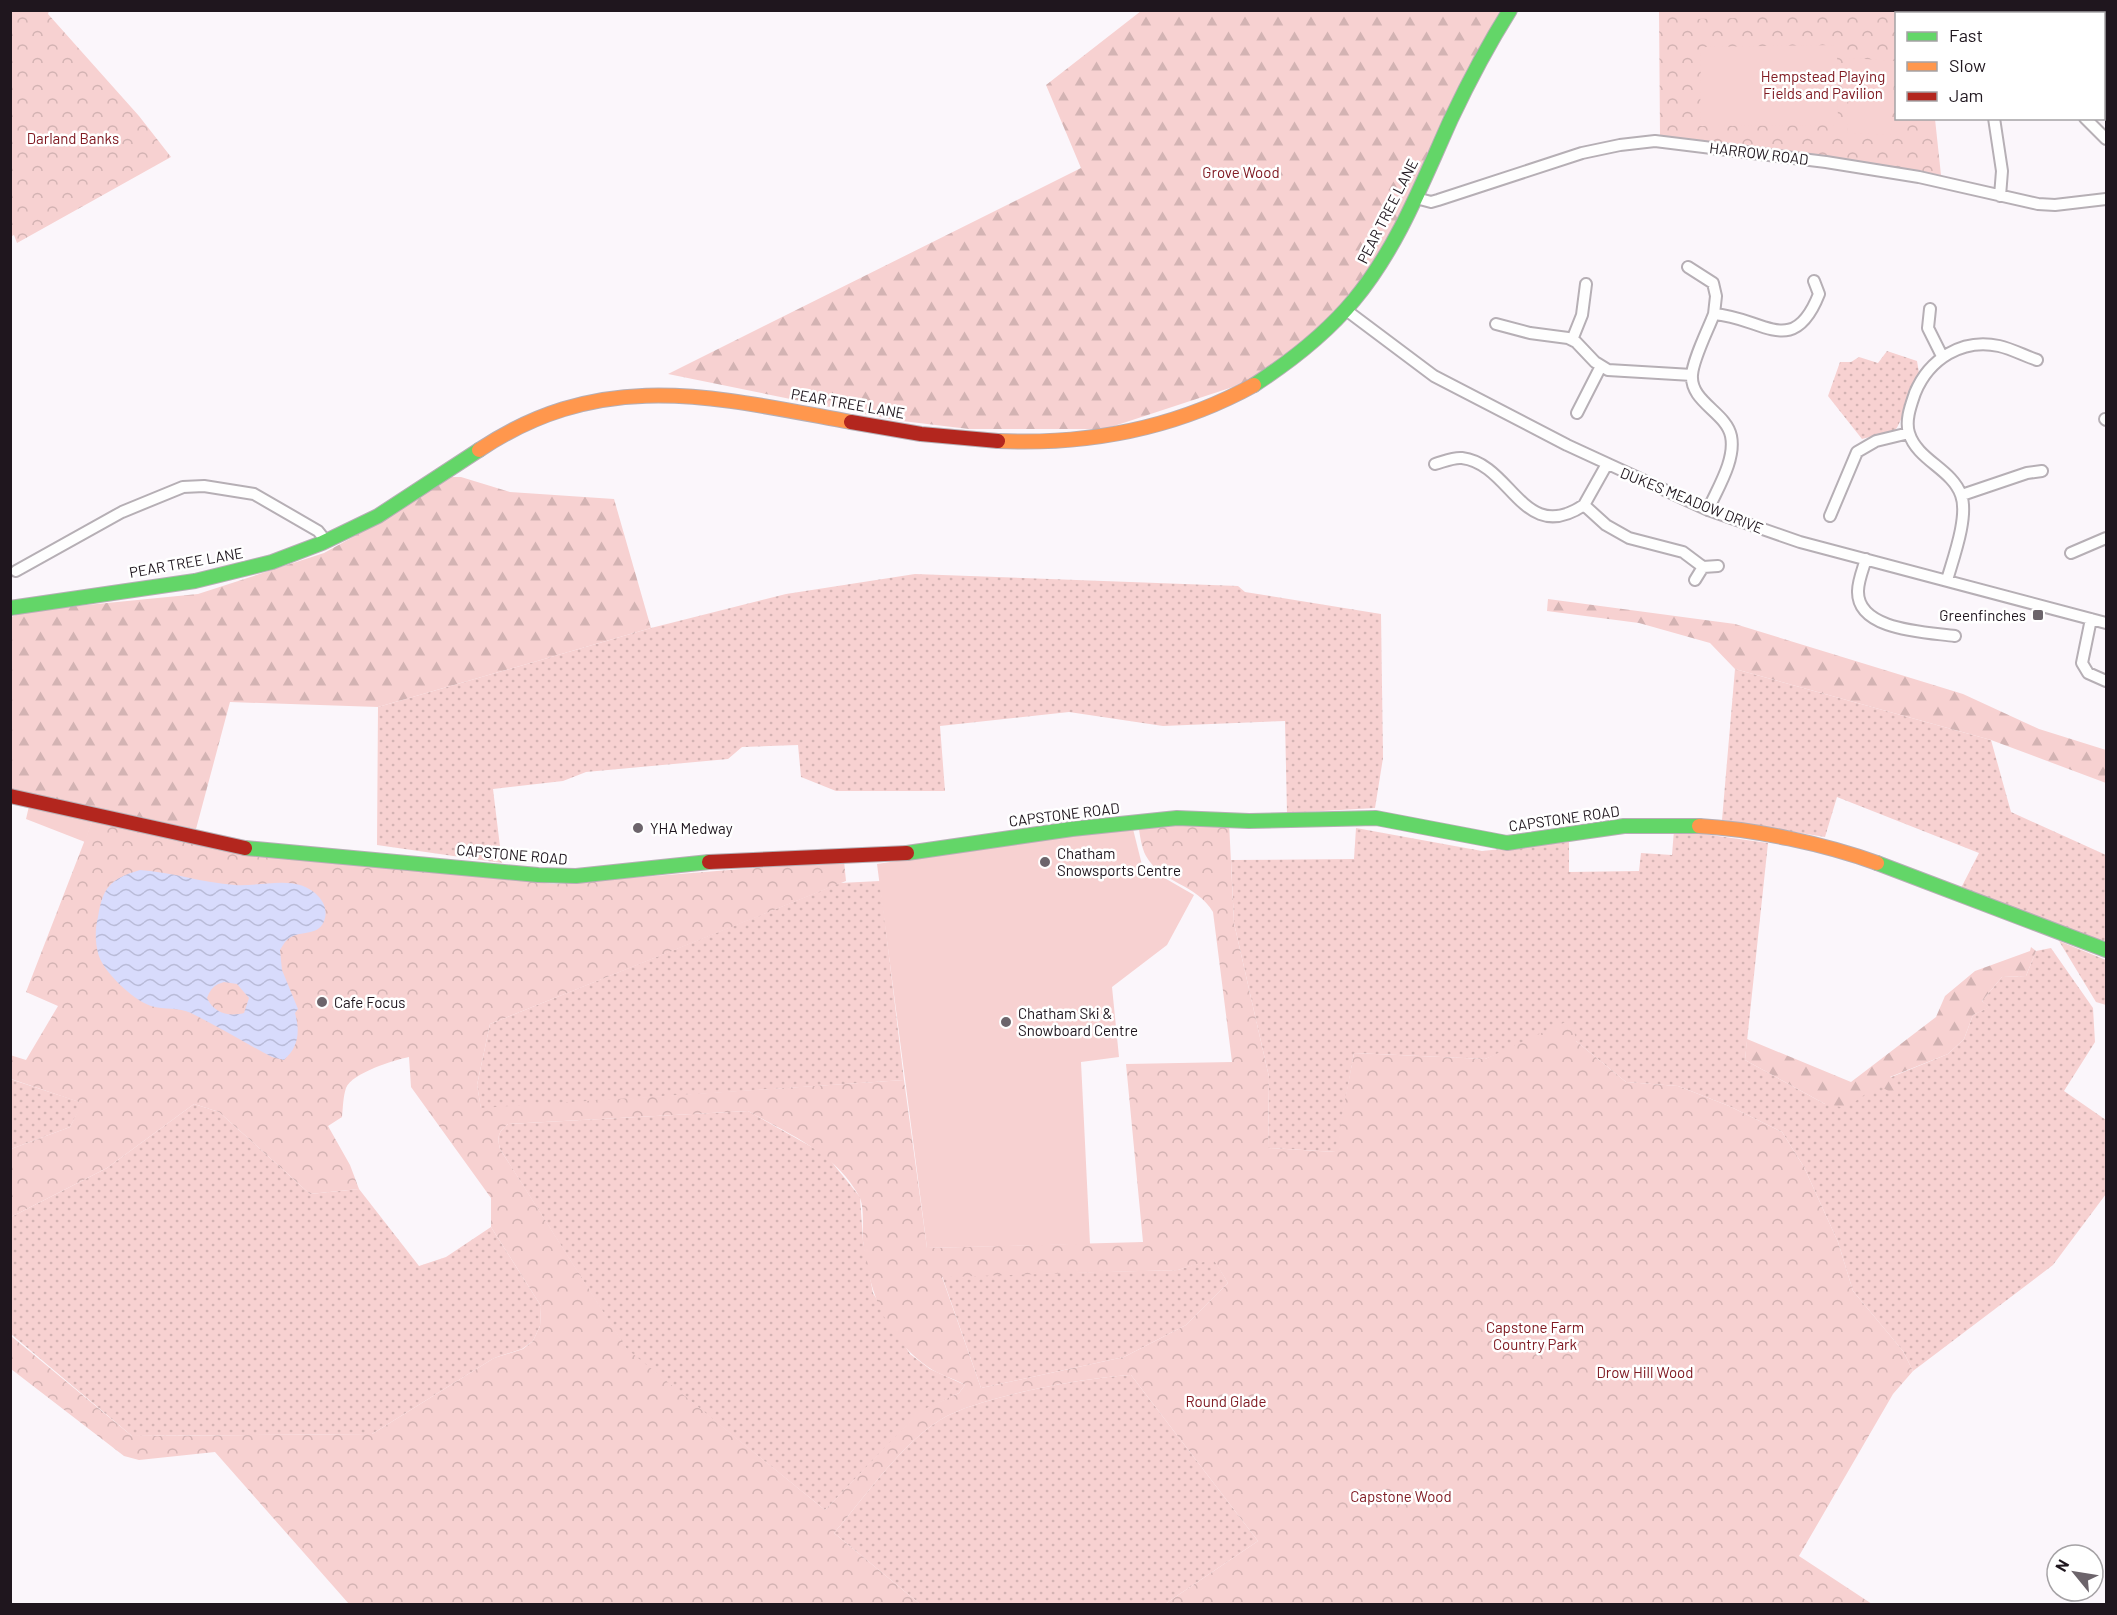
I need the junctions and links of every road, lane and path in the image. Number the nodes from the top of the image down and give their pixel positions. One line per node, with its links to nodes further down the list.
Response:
1 (1510, 10): 6 (street, PEAR TREE LANE)
2 (1994, 120): 5 (street)
3 (2087, 120): 4 (street)
4 (2106, 139)
5 (2000, 196): 6 (street, HARROW ROAD); 7 (street, HARROW ROAD)
6 (1416, 198): 12 (street, PEAR TREE LANE)
7 (2106, 199)
8 (1688, 267): 13 (street)
9 (1814, 281): 13 (street)
10 (1586, 284): 15 (street)
11 (1930, 309): 16 (street)
12 (1346, 310): 23 (street, DUKES MEADOW DRIVE); 30 (street, PEAR TREE LANE)
13 (1714, 314): 19 (street)
14 (1496, 324): 15 (street)
15 (1572, 340): 18 (street)
16 (1942, 356): 17 (street); 21 (street)
17 (2037, 360)
18 (1600, 366): 19 (street); 20 (street)
19 (1692, 375): 27 (street)
20 (1577, 413)
21 (1908, 433): 25 (street); 28 (street)
22 (1435, 465): 26 (street)
23 (1607, 465): 26 (street); 27 (street, DUKES MEADOW DRIVE)
24 (2042, 471): 25 (street)
25 (1962, 495): 37 (street)
26 (1584, 505): 34 (street)
27 (1708, 510): 32 (street, DUKES MEADOW DRIVE)
28 (1830, 516)
29 (2106, 538): 31 (street)
30 (326, 541): 35 (street); 38 (street, PEAR TREE LANE)
31 (2071, 553)
32 (1866, 559): 37 (street, DUKES MEADOW DRIVE); 41 (street)
33 (1718, 566): 34 (street)
34 (1703, 567): 36 (street)
35 (16, 571)
36 (1695, 580)
37 (1947, 580): 39 (street, DUKES MEADOW DRIVE)
38 (10, 608)
39 (2091, 619): 40 (street, DUKES MEADOW DRIVE); 42 (street)
40 (2106, 623)
41 (1955, 636)
42 (2106, 681)
43 (10, 796): 44 (street, CAPSTONE ROAD)
44 (2106, 950)

